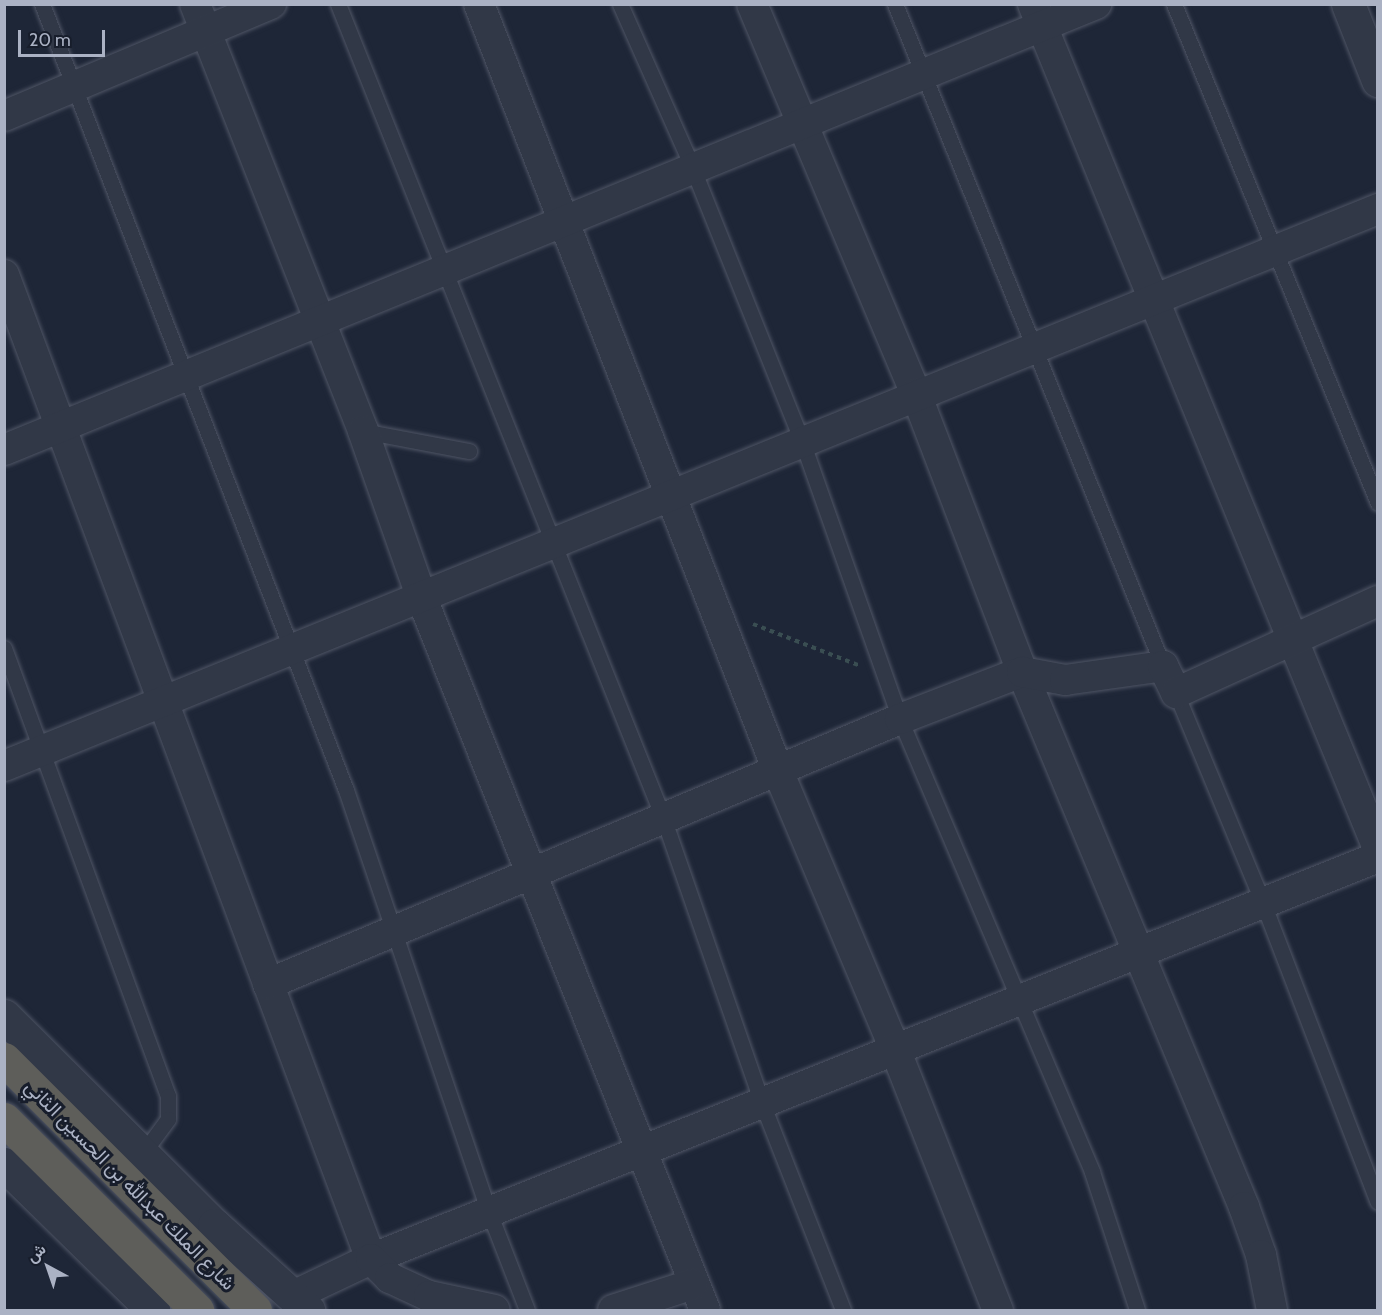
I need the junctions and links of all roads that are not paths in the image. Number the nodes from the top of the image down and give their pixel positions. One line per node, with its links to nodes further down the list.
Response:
1 (42, 4): 15 (lane)
2 (271, 4): 12 (street)
3 (338, 4): 22 (lane)
4 (479, 4): 20 (street)
5 (620, 4): 18 (lane)
6 (752, 4): 17 (street)
7 (895, 4): 13 (lane)
8 (1096, 4): 11 (street)
9 (1174, 4): 21 (lane)
10 (1348, 4): 14 (street)
11 (1038, 16): 13 (street); 24 (street)
12 (200, 18): 15 (street); 25 (street)
13 (924, 75): 17 (street); 26 (lane)
14 (1377, 80)
15 (76, 88): 16 (street); 27 (lane)
16 (4, 116)
17 (802, 124): 18 (street); 28 (street)
18 (693, 169): 20 (street); 31 (lane)
19 (1377, 208): 21 (street)
20 (564, 222): 22 (street); 34 (street)
21 (1272, 249): 24 (street); 35 (lane)
22 (447, 269): 25 (street); 36 (lane)
23 (4, 275): 29 (street)
24 (1153, 298): 26 (street); 39 (street)
25 (319, 322): 27 (street); 30 (street)
26 (1032, 347): 28 (street); 42 (lane)
27 (188, 375): 29 (street); 41 (lane)
28 (916, 394): 31 (street); 43 (street)
29 (60, 427): 32 (street); 45 (street)
30 (363, 431): 33 (lane); 37 (street)
31 (801, 441): 34 (street); 46 (lane)
32 (4, 450)
33 (469, 451)
34 (672, 493): 36 (street); 49 (street)
35 (1377, 503)
36 (551, 543): 37 (street); 50 (lane)
37 (421, 596): 41 (street); 53 (street)
38 (1377, 602): 39 (street)
39 (1292, 640): 44 (street); 51 (street)
40 (4, 648): 47 (lane)
41 (292, 649): 45 (street); 55 (lane)
42 (1163, 666): 43 (street); 44 (street)
43 (1022, 672): 46 (street); 56 (street)
44 (1176, 693): 54 (lane)
45 (163, 701): 47 (street); 57 (street)
46 (900, 719): 49 (street); 58 (lane)
47 (42, 750): 48 (street); 65 (lane)
48 (4, 766)
49 (778, 771): 50 (street); 60 (street)
50 (664, 820): 53 (street); 62 (lane)
51 (1377, 848)
52 (1377, 857): 54 (street)
53 (535, 875): 55 (street); 64 (street)
54 (1263, 903): 56 (street); 67 (lane)
55 (395, 931): 57 (street); 68 (lane)
56 (1141, 951): 58 (street); 81 (street)
57 (268, 984): 69 (street)
58 (1017, 1001): 60 (street); 80 (lane)
59 (4, 1016): 65 (street)
60 (895, 1049): 62 (street); 79 (street)
61 (4, 1059): 74 (highway, شارع الملك عبدالله بن الحسين الثاني)
62 (762, 1103): 64 (street); 78 (lane)
63 (4, 1119): 73 (highway, شارع الملك عبدالله بن الحسين الثاني)
64 (639, 1152): 68 (street); 70 (street)
65 (143, 1153): 71 (street)
66 (4, 1164): 72 (street)
67 (1377, 1202)
68 (489, 1212): 69 (street); 76 (lane)
69 (370, 1259): 71 (street); 75 (street)
70 (699, 1298): 77 (street)
71 (301, 1304)
72 (153, 1311)
73 (197, 1311)
74 (255, 1311)
75 (495, 1311)
76 (527, 1311)
77 (613, 1311)
78 (843, 1311)
79 (998, 1311)
80 (1137, 1311)
81 (1272, 1311)

